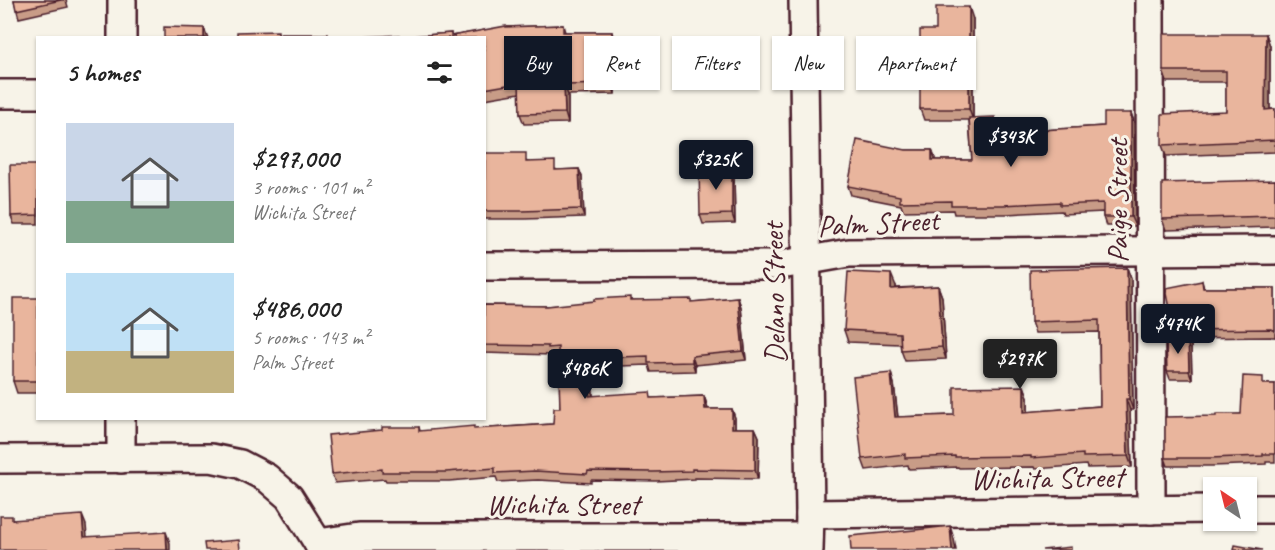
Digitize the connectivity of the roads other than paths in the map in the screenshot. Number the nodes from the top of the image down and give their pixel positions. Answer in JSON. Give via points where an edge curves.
{"nodes":[{"id":1,"x":122,"y":0,"type":"edge"},
{"id":2,"x":803,"y":0,"type":"edge"},
{"id":3,"x":1150,"y":0,"type":"edge"},
{"id":4,"x":122,"y":36,"type":"edge"},
{"id":5,"x":0,"y":94,"type":"edge"},
{"id":6,"x":36,"y":94,"type":"edge"},
{"id":7,"x":1275,"y":250,"type":"edge"},
{"id":8,"x":1150,"y":251,"type":"junction"},
{"id":9,"x":807,"y":260,"type":"junction"},
{"id":10,"x":486,"y":267,"type":"edge"},
{"id":11,"x":121,"y":420,"type":"edge"},
{"id":12,"x":0,"y":459,"type":"edge"},
{"id":13,"x":121,"y":459,"type":"junction"},
{"id":14,"x":1203,"y":509,"type":"edge"},
{"id":15,"x":1257,"y":509,"type":"edge"},
{"id":16,"x":1275,"y":509,"type":"edge"},
{"id":17,"x":1151,"y":510,"type":"junction"},
{"id":18,"x":809,"y":534,"type":"edge"},
{"id":19,"x":319,"y":547,"type":"edge"}],
"edges":[{"from":1,"to":4,"type":"street"},
{"from":2,"to":9,"type":"street","name":"Delano Street"},
{"from":3,"to":8,"type":"street","name":"Paige Street"},
{"from":5,"to":6,"type":"street"},
{"from":7,"to":8,"type":"street","name":"Palm Street"},
{"from":8,"to":9,"type":"street","name":"Palm Street","via":[[849,253]]},
{"from":8,"to":17,"type":"street","name":"Paige Street"},
{"from":9,"to":10,"type":"street","name":"Palm Street","via":[[781,265]]},
{"from":9,"to":18,"type":"street","name":"Delano Street"},
{"from":11,"to":13,"type":"street"},
{"from":12,"to":13,"type":"street"},
{"from":13,"to":19,"type":"street","via":[[211,458],[240,464],[267,478],[289,497]]},
{"from":14,"to":17,"type":"street","name":"Wichita Street"},
{"from":15,"to":16,"type":"street"},
{"from":17,"to":18,"type":"street","name":"Wichita Street"},
{"from":18,"to":19,"type":"street","name":"Wichita Street","via":[[359,537]]}]}
